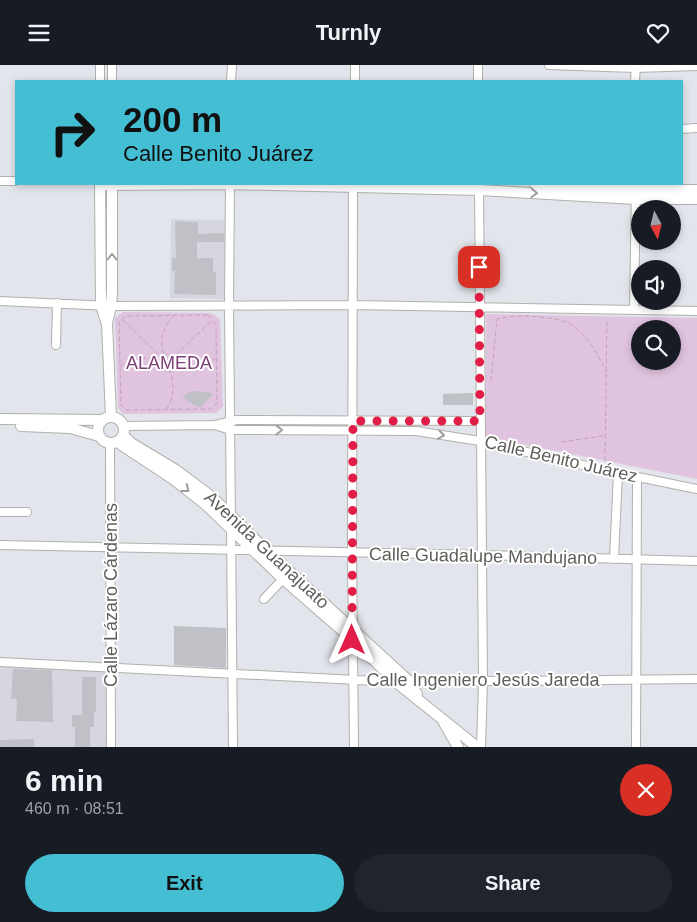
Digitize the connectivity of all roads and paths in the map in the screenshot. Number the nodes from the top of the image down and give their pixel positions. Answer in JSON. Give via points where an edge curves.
{"nodes":[{"id":1,"x":100,"y":65,"type":"edge"},
{"id":2,"x":112,"y":65,"type":"edge"},
{"id":3,"x":232,"y":65,"type":"edge"},
{"id":4,"x":355,"y":65,"type":"edge"},
{"id":5,"x":478,"y":65,"type":"edge"},
{"id":6,"x":549,"y":65,"type":"edge"},
{"id":7,"x":636,"y":67,"type":"edge"},
{"id":8,"x":697,"y":67,"type":"edge"},
{"id":9,"x":100,"y":80,"type":"edge"},
{"id":10,"x":112,"y":80,"type":"edge"},
{"id":11,"x":232,"y":80,"type":"edge"},
{"id":12,"x":355,"y":80,"type":"edge"},
{"id":13,"x":478,"y":80,"type":"edge"},
{"id":14,"x":636,"y":80,"type":"edge"},
{"id":15,"x":697,"y":128,"type":"edge"},
{"id":16,"x":683,"y":129,"type":"edge"},
{"id":17,"x":0,"y":181,"type":"edge"},
{"id":18,"x":15,"y":181,"type":"edge"},
{"id":19,"x":99,"y":185,"type":"edge"},
{"id":20,"x":112,"y":185,"type":"edge"},
{"id":21,"x":230,"y":185,"type":"edge"},
{"id":22,"x":353,"y":185,"type":"edge"},
{"id":23,"x":550,"y":185,"type":"edge"},
{"id":24,"x":479,"y":187,"type":"edge"},
{"id":25,"x":697,"y":190,"type":"edge"},
{"id":26,"x":636,"y":191,"type":"edge"},
{"id":27,"x":697,"y":199,"type":"edge"},
{"id":28,"x":635,"y":260,"type":"edge"},
{"id":29,"x":0,"y":301,"type":"edge"},
{"id":30,"x":57,"y":303,"type":"junction"},
{"id":31,"x":106,"y":305,"type":"junction"},
{"id":32,"x":229,"y":305,"type":"junction"},
{"id":33,"x":353,"y":305,"type":"junction"},
{"id":34,"x":479,"y":306,"type":"junction"},
{"id":35,"x":607,"y":309,"type":"junction"},
{"id":36,"x":631,"y":310,"type":"edge"},
{"id":37,"x":634,"y":310,"type":"edge"},
{"id":38,"x":697,"y":311,"type":"edge"},
{"id":39,"x":173,"y":316,"type":"junction"},
{"id":40,"x":122,"y":319,"type":"junction"},
{"id":41,"x":212,"y":320,"type":"junction"},
{"id":42,"x":56,"y":345,"type":"dead end"},
{"id":43,"x":164,"y":354,"type":"junction"},
{"id":44,"x":175,"y":356,"type":"junction"},
{"id":45,"x":161,"y":357,"type":"junction"},
{"id":46,"x":217,"y":358,"type":"junction"},
{"id":47,"x":159,"y":362,"type":"junction"},
{"id":48,"x":120,"y":366,"type":"junction"},
{"id":49,"x":176,"y":369,"type":"junction"},
{"id":50,"x":171,"y":372,"type":"junction"},
{"id":51,"x":606,"y":372,"type":"junction"},
{"id":52,"x":491,"y":381,"type":"dead end"},
{"id":53,"x":166,"y":410,"type":"junction"},
{"id":54,"x":0,"y":419,"type":"edge"},
{"id":55,"x":107,"y":419,"type":"junction"},
{"id":56,"x":353,"y":421,"type":"junction"},
{"id":57,"x":480,"y":421,"type":"junction"},
{"id":58,"x":70,"y":424,"type":"junction"},
{"id":59,"x":0,"y":425,"type":"edge"},
{"id":60,"x":230,"y":426,"type":"junction"},
{"id":61,"x":353,"y":431,"type":"junction"},
{"id":62,"x":99,"y":436,"type":"junction"},
{"id":63,"x":605,"y":436,"type":"junction"},
{"id":64,"x":118,"y":437,"type":"junction"},
{"id":65,"x":480,"y":441,"type":"junction"},
{"id":66,"x":561,"y":442,"type":"dead end"},
{"id":67,"x":604,"y":470,"type":"junction"},
{"id":68,"x":618,"y":473,"type":"junction"},
{"id":69,"x":637,"y":477,"type":"junction"},
{"id":70,"x":697,"y":489,"type":"edge"},
{"id":71,"x":0,"y":512,"type":"edge"},
{"id":72,"x":26,"y":512,"type":"dead end"},
{"id":73,"x":232,"y":515,"type":"junction"},
{"id":74,"x":232,"y":529,"type":"junction"},
{"id":75,"x":0,"y":545,"type":"edge"},
{"id":76,"x":111,"y":547,"type":"junction"},
{"id":77,"x":233,"y":550,"type":"junction"},
{"id":78,"x":254,"y":551,"type":"junction"},
{"id":79,"x":268,"y":551,"type":"junction"},
{"id":80,"x":352,"y":553,"type":"junction"},
{"id":81,"x":480,"y":555,"type":"junction"},
{"id":82,"x":614,"y":559,"type":"junction"},
{"id":83,"x":637,"y":560,"type":"junction"},
{"id":84,"x":697,"y":561,"type":"edge"},
{"id":85,"x":283,"y":579,"type":"junction"},
{"id":86,"x":264,"y":599,"type":"dead end"},
{"id":87,"x":352,"y":628,"type":"junction"},
{"id":88,"x":352,"y":640,"type":"junction"},
{"id":89,"x":0,"y":662,"type":"edge"},
{"id":90,"x":111,"y":668,"type":"junction"},
{"id":91,"x":232,"y":674,"type":"junction"},
{"id":92,"x":636,"y":679,"type":"junction"},
{"id":93,"x":697,"y":679,"type":"edge"},
{"id":94,"x":354,"y":681,"type":"junction"},
{"id":95,"x":396,"y":682,"type":"junction"},
{"id":96,"x":410,"y":682,"type":"junction"},
{"id":97,"x":482,"y":682,"type":"junction"},
{"id":98,"x":420,"y":700,"type":"junction"},
{"id":99,"x":441,"y":717,"type":"junction"},
{"id":100,"x":111,"y":747,"type":"edge"},
{"id":101,"x":234,"y":747,"type":"edge"},
{"id":102,"x":354,"y":747,"type":"edge"},
{"id":103,"x":458,"y":747,"type":"edge"},
{"id":104,"x":477,"y":747,"type":"edge"},
{"id":105,"x":482,"y":747,"type":"edge"},
{"id":106,"x":636,"y":747,"type":"edge"}],
"edges":[{"from":1,"to":9,"type":"street"},
{"from":2,"to":10,"type":"street"},
{"from":3,"to":11,"type":"street"},
{"from":4,"to":12,"type":"street"},
{"from":5,"to":13,"type":"street"},
{"from":6,"to":7,"type":"street"},
{"from":7,"to":8,"type":"street"},
{"from":7,"to":14,"type":"street"},
{"from":15,"to":16,"type":"street"},
{"from":17,"to":18,"type":"street"},
{"from":19,"to":31,"type":"street"},
{"from":31,"to":20,"type":"street","one_way":true},
{"from":21,"to":32,"type":"street"},
{"from":22,"to":24,"type":"street"},
{"from":22,"to":33,"type":"street"},
{"from":23,"to":26,"type":"street"},
{"from":24,"to":26,"type":"street","one_way":true},
{"from":24,"to":34,"type":"street"},
{"from":25,"to":26,"type":"street"},
{"from":26,"to":27,"type":"street"},
{"from":26,"to":28,"type":"street"},
{"from":29,"to":30,"type":"street"},
{"from":30,"to":31,"type":"street"},
{"from":30,"to":42,"type":"street"},
{"from":31,"to":32,"type":"street"},
{"from":31,"to":55,"type":"street"},
{"from":32,"to":33,"type":"street"},
{"from":32,"to":60,"type":"street"},
{"from":33,"to":34,"type":"street"},
{"from":33,"to":56,"type":"street"},
{"from":34,"to":35,"type":"street"},
{"from":34,"to":57,"type":"street"},
{"from":35,"to":36,"type":"street"},
{"from":35,"to":51,"type":"path"},
{"from":37,"to":38,"type":"street"},
{"from":39,"to":40,"type":"path","via":[[126,316]]},
{"from":39,"to":41,"type":"path","via":[[208,315]]},
{"from":39,"to":43,"type":"path","via":[[162,337]]},
{"from":40,"to":45,"type":"path"},
{"from":40,"to":48,"type":"path","via":[[119,322]]},
{"from":41,"to":44,"type":"path"},
{"from":41,"to":46,"type":"path","via":[[216,325]]},
{"from":43,"to":44,"type":"path"},
{"from":43,"to":45,"type":"path"},
{"from":44,"to":49,"type":"path"},
{"from":45,"to":47,"type":"path"},
{"from":46,"to":49,"type":"path","via":[[196,368]]},
{"from":46,"to":53,"type":"path","via":[[217,403],[211,409]]},
{"from":47,"to":48,"type":"path","via":[[136,359]]},
{"from":47,"to":50,"type":"path","via":[[162,370]]},
{"from":48,"to":53,"type":"path","via":[[121,405],[126,410]]},
{"from":49,"to":50,"type":"path"},
{"from":50,"to":53,"type":"path","via":[[173,388]]},
{"from":51,"to":52,"type":"path","via":[[588,341],[568,323],[544,317],[509,316],[497,319]]},
{"from":51,"to":63,"type":"path"},
{"from":54,"to":58,"type":"street"},
{"from":55,"to":58,"type":"street"},
{"from":55,"to":62,"type":"street","via":[[98,427]]},
{"from":55,"to":64,"type":"street","via":[[118,420]]},
{"from":56,"to":57,"type":"street","name":"Calle Benito Juárez"},
{"from":56,"to":60,"type":"street","name":"Calle Benito Juárez","via":[[237,420]]},
{"from":56,"to":61,"type":"street"},
{"from":57,"to":65,"type":"street"},
{"from":58,"to":59,"type":"street"},
{"from":58,"to":62,"type":"street"},
{"from":60,"to":61,"type":"street","name":"Calle Benito Juárez","one_way":true},
{"from":60,"to":64,"type":"street","name":"Calle Benito Juárez"},
{"from":60,"to":73,"type":"street"},
{"from":61,"to":65,"type":"street","name":"Calle Benito Juárez","one_way":true,"via":[[416,431]]},
{"from":61,"to":80,"type":"street"},
{"from":62,"to":64,"type":"street","via":[[105,442]]},
{"from":63,"to":66,"type":"path"},
{"from":63,"to":67,"type":"path"},
{"from":64,"to":73,"type":"street","name":"Avenida Guanajuato","via":[[176,470]]},
{"from":64,"to":74,"type":"street","name":"Avenida Guanajuato","one_way":true},
{"from":64,"to":76,"type":"street","name":"Calle Lázaro Cárdenas"},
{"from":65,"to":67,"type":"street","name":"Calle Benito Juárez"},
{"from":65,"to":81,"type":"street"},
{"from":67,"to":68,"type":"street","name":"Calle Benito Juárez"},
{"from":68,"to":69,"type":"street","name":"Calle Benito Juárez"},
{"from":68,"to":82,"type":"street"},
{"from":69,"to":70,"type":"street","name":"Calle Benito Juárez"},
{"from":69,"to":83,"type":"street"},
{"from":71,"to":72,"type":"street"},
{"from":73,"to":74,"type":"street"},
{"from":73,"to":79,"type":"street","name":"Avenida Guanajuato"},
{"from":74,"to":77,"type":"street"},
{"from":74,"to":78,"type":"street","name":"Avenida Guanajuato"},
{"from":75,"to":76,"type":"street","name":"Calle Guadalupe Mandujano"},
{"from":76,"to":77,"type":"street","name":"Calle Guadalupe Mandujano"},
{"from":76,"to":90,"type":"street","name":"Calle Lázaro Cárdenas"},
{"from":77,"to":78,"type":"street","name":"Calle Guadalupe Mandujano"},
{"from":77,"to":91,"type":"street"},
{"from":78,"to":79,"type":"street","name":"Calle Guadalupe Mandujano"},
{"from":78,"to":85,"type":"street","name":"Avenida Guanajuato"},
{"from":79,"to":80,"type":"street","name":"Calle Guadalupe Mandujano"},
{"from":79,"to":87,"type":"street","name":"Avenida Guanajuato"},
{"from":80,"to":81,"type":"street","name":"Calle Guadalupe Mandujano"},
{"from":80,"to":87,"type":"street"},
{"from":81,"to":82,"type":"street","name":"Calle Guadalupe Mandujano"},
{"from":81,"to":97,"type":"street"},
{"from":82,"to":83,"type":"street","name":"Calle Guadalupe Mandujano"},
{"from":83,"to":84,"type":"street","name":"Calle Guadalupe Mandujano"},
{"from":83,"to":92,"type":"street"},
{"from":85,"to":86,"type":"street"},
{"from":85,"to":88,"type":"street","name":"Avenida Guanajuato"},
{"from":87,"to":88,"type":"street"},
{"from":87,"to":96,"type":"street","name":"Avenida Guanajuato"},
{"from":88,"to":94,"type":"street"},
{"from":88,"to":95,"type":"street","name":"Avenida Guanajuato"},
{"from":89,"to":90,"type":"street","name":"Calle Ingeniero Jesús Jareda"},
{"from":90,"to":91,"type":"street","name":"Calle Ingeniero Jesús Jareda"},
{"from":90,"to":100,"type":"street","name":"Calle Lázaro Cárdenas"},
{"from":91,"to":94,"type":"street","name":"Calle Ingeniero Jesús Jareda"},
{"from":91,"to":101,"type":"street"},
{"from":92,"to":93,"type":"street","name":"Calle Ingeniero Jesús Jareda"},
{"from":92,"to":97,"type":"street","name":"Calle Ingeniero Jesús Jareda"},
{"from":92,"to":106,"type":"street"},
{"from":94,"to":95,"type":"street","name":"Calle Ingeniero Jesús Jareda"},
{"from":94,"to":102,"type":"street"},
{"from":95,"to":96,"type":"street","name":"Calle Ingeniero Jesús Jareda"},
{"from":95,"to":98,"type":"street","name":"Avenida Guanajuato"},
{"from":96,"to":97,"type":"street","name":"Calle Ingeniero Jesús Jareda"},
{"from":96,"to":98,"type":"street","name":"Avenida Guanajuato"},
{"from":97,"to":105,"type":"street"},
{"from":98,"to":99,"type":"street","name":"Avenida Guanajuato"},
{"from":99,"to":103,"type":"street"},
{"from":99,"to":104,"type":"street","name":"Avenida Guanajuato"}]}
